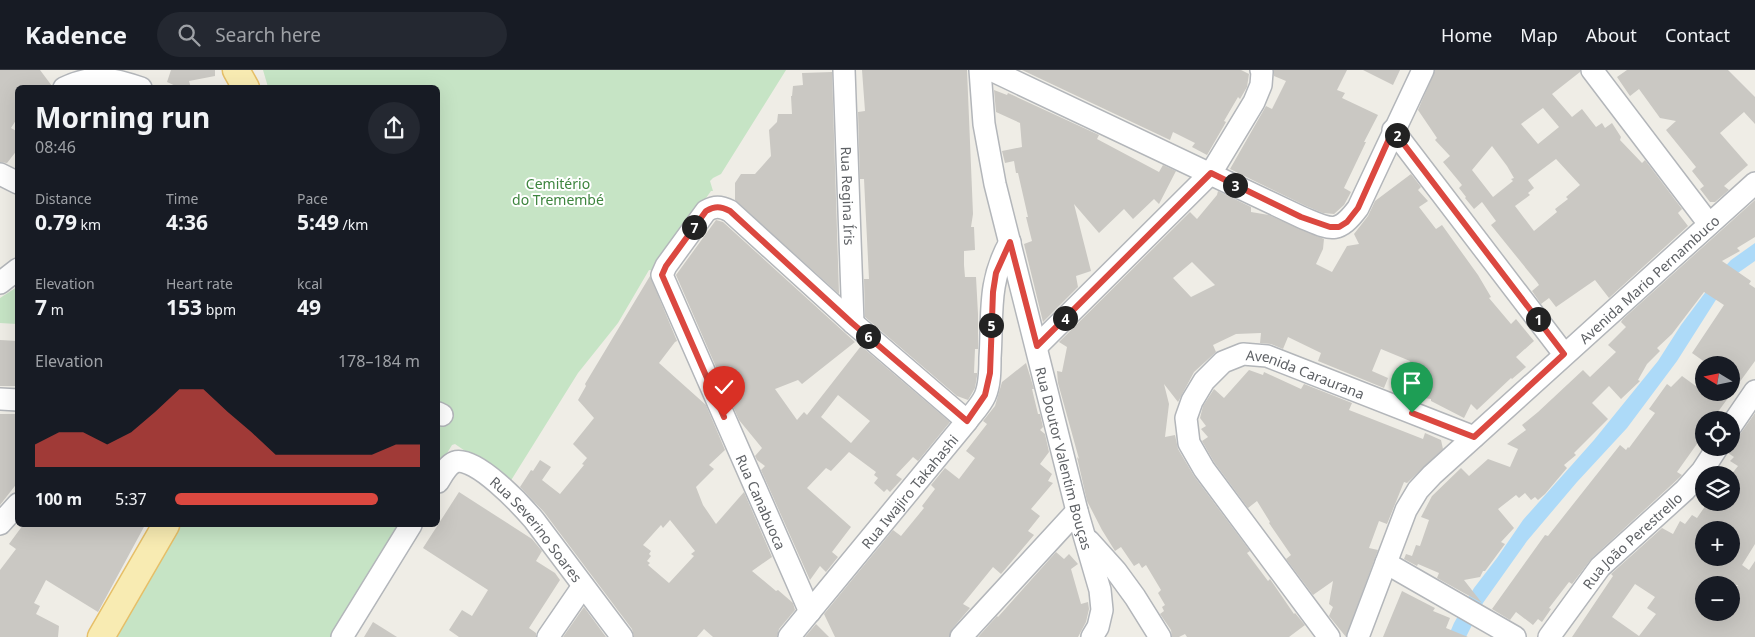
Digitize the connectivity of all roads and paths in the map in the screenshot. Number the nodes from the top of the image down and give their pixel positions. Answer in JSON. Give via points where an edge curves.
{"nodes":[{"id":1,"x":236,"y":70,"type":"edge"},
{"id":2,"x":246,"y":70,"type":"edge"},
{"id":3,"x":844,"y":70,"type":"edge"},
{"id":4,"x":980,"y":70,"type":"edge"},
{"id":5,"x":991,"y":70,"type":"edge"},
{"id":6,"x":1261,"y":70,"type":"edge"},
{"id":7,"x":1423,"y":70,"type":"edge"},
{"id":8,"x":1592,"y":70,"type":"edge"},
{"id":9,"x":71,"y":85,"type":"edge"},
{"id":10,"x":132,"y":85,"type":"edge"},
{"id":11,"x":245,"y":85,"type":"edge"},
{"id":12,"x":247,"y":85,"type":"edge"},
{"id":13,"x":1393,"y":130,"type":"junction"},
{"id":14,"x":1211,"y":173,"type":"junction"},
{"id":15,"x":0,"y":174,"type":"edge"},
{"id":16,"x":15,"y":182,"type":"edge"},
{"id":17,"x":1755,"y":183,"type":"edge"},
{"id":18,"x":1710,"y":224,"type":"junction"},
{"id":19,"x":1010,"y":242,"type":"junction"},
{"id":20,"x":15,"y":272,"type":"edge"},
{"id":21,"x":0,"y":283,"type":"edge"},
{"id":22,"x":852,"y":323,"type":"junction"},
{"id":23,"x":1037,"y":346,"type":"junction"},
{"id":24,"x":1564,"y":354,"type":"junction"},
{"id":25,"x":1755,"y":391,"type":"edge"},
{"id":26,"x":0,"y":400,"type":"edge"},
{"id":27,"x":15,"y":400,"type":"edge"},
{"id":28,"x":1740,"y":413,"type":"edge"},
{"id":29,"x":967,"y":421,"type":"junction"},
{"id":30,"x":1474,"y":437,"type":"junction"},
{"id":31,"x":1712,"y":456,"type":"edge"},
{"id":32,"x":440,"y":479,"type":"edge"},
{"id":33,"x":15,"y":507,"type":"edge"},
{"id":34,"x":1077,"y":511,"type":"junction"},
{"id":35,"x":0,"y":524,"type":"edge"},
{"id":36,"x":165,"y":527,"type":"edge"},
{"id":37,"x":410,"y":527,"type":"edge"},
{"id":38,"x":1086,"y":539,"type":"junction"},
{"id":39,"x":1386,"y":564,"type":"junction"},
{"id":40,"x":583,"y":586,"type":"junction"},
{"id":41,"x":810,"y":612,"type":"junction"},
{"id":42,"x":102,"y":637,"type":"edge"},
{"id":43,"x":342,"y":637,"type":"edge"},
{"id":44,"x":548,"y":637,"type":"edge"},
{"id":45,"x":622,"y":637,"type":"edge"},
{"id":46,"x":789,"y":637,"type":"edge"},
{"id":47,"x":961,"y":637,"type":"edge"},
{"id":48,"x":1092,"y":637,"type":"edge"},
{"id":49,"x":1160,"y":637,"type":"edge"},
{"id":50,"x":1329,"y":637,"type":"edge"},
{"id":51,"x":1358,"y":637,"type":"edge"},
{"id":52,"x":1515,"y":637,"type":"edge"},
{"id":53,"x":1549,"y":637,"type":"edge"}],
"edges":[{"from":1,"to":11,"type":"main road"},
{"from":2,"to":12,"type":"main road"},
{"from":3,"to":22,"type":"street","name":"Rua Regina Íris"},
{"from":4,"to":19,"type":"street","name":"Rua Doutor Valentim Bouças","via":[[984,124]]},
{"from":5,"to":14,"type":"street"},
{"from":6,"to":14,"type":"street","via":[[1261,85],[1254,102]]},
{"from":7,"to":13,"type":"street"},
{"from":8,"to":18,"type":"street"},
{"from":9,"to":10,"type":"street","via":[[99,78]]},
{"from":13,"to":14,"type":"street","via":[[1358,208],[1339,227],[1301,217]]},
{"from":13,"to":24,"type":"street"},
{"from":14,"to":23,"type":"street"},
{"from":15,"to":16,"type":"street"},
{"from":17,"to":18,"type":"street","name":"Avenida Mario Pernambuco"},
{"from":18,"to":24,"type":"street","name":"Avenida Mario Pernambuco"},
{"from":19,"to":23,"type":"street","name":"Rua Doutor Valentim Bouças"},
{"from":19,"to":29,"type":"street","name":"Rua Iwajiro Takahashi","via":[[996,273],[990,373],[985,395]]},
{"from":20,"to":21,"type":"street"},
{"from":22,"to":29,"type":"street"},
{"from":22,"to":41,"type":"street","name":"Rua Canabuoca","via":[[721,206],[706,211],[662,275]]},
{"from":23,"to":34,"type":"street","name":"Rua Doutor Valentim Bouças"},
{"from":24,"to":30,"type":"street","name":"Avenida Mario Pernambuco"},
{"from":25,"to":28,"type":"street"},
{"from":26,"to":27,"type":"street"},
{"from":29,"to":41,"type":"street","name":"Rua Iwajiro Takahashi"},
{"from":30,"to":39,"type":"street","name":"Avenida Mario Pernambuco","via":[[1418,490],[1406,510]]},
{"from":30,"to":50,"type":"street","name":"Avenida Caraurana","via":[[1267,356],[1244,354],[1223,362],[1204,381],[1186,418],[1189,443],[1204,469]]},
{"from":31,"to":53,"type":"street","name":"Rua João Perestrello","via":[[1685,490],[1600,567]]},
{"from":32,"to":40,"type":"street","name":"Rua Severino Soares","via":[[454,462],[462,461],[485,474],[525,510]]},
{"from":33,"to":35,"type":"street"},
{"from":34,"to":38,"type":"street","name":"Rua Doutor Valentim Bouças"},
{"from":34,"to":47,"type":"street"},
{"from":36,"to":42,"type":"main road"},
{"from":37,"to":43,"type":"street"},
{"from":38,"to":48,"type":"street","name":"Rua Doutor Valentim Bouças","via":[[1102,610]]},
{"from":38,"to":49,"type":"street","via":[[1116,571]]},
{"from":39,"to":51,"type":"street","name":"Avenida Mario Pernambuco"},
{"from":39,"to":52,"type":"street"},
{"from":40,"to":44,"type":"street"},
{"from":40,"to":45,"type":"street","name":"Rua Severino Soares"},
{"from":41,"to":46,"type":"street","name":"Rua Iwajiro Takahashi"}]}
